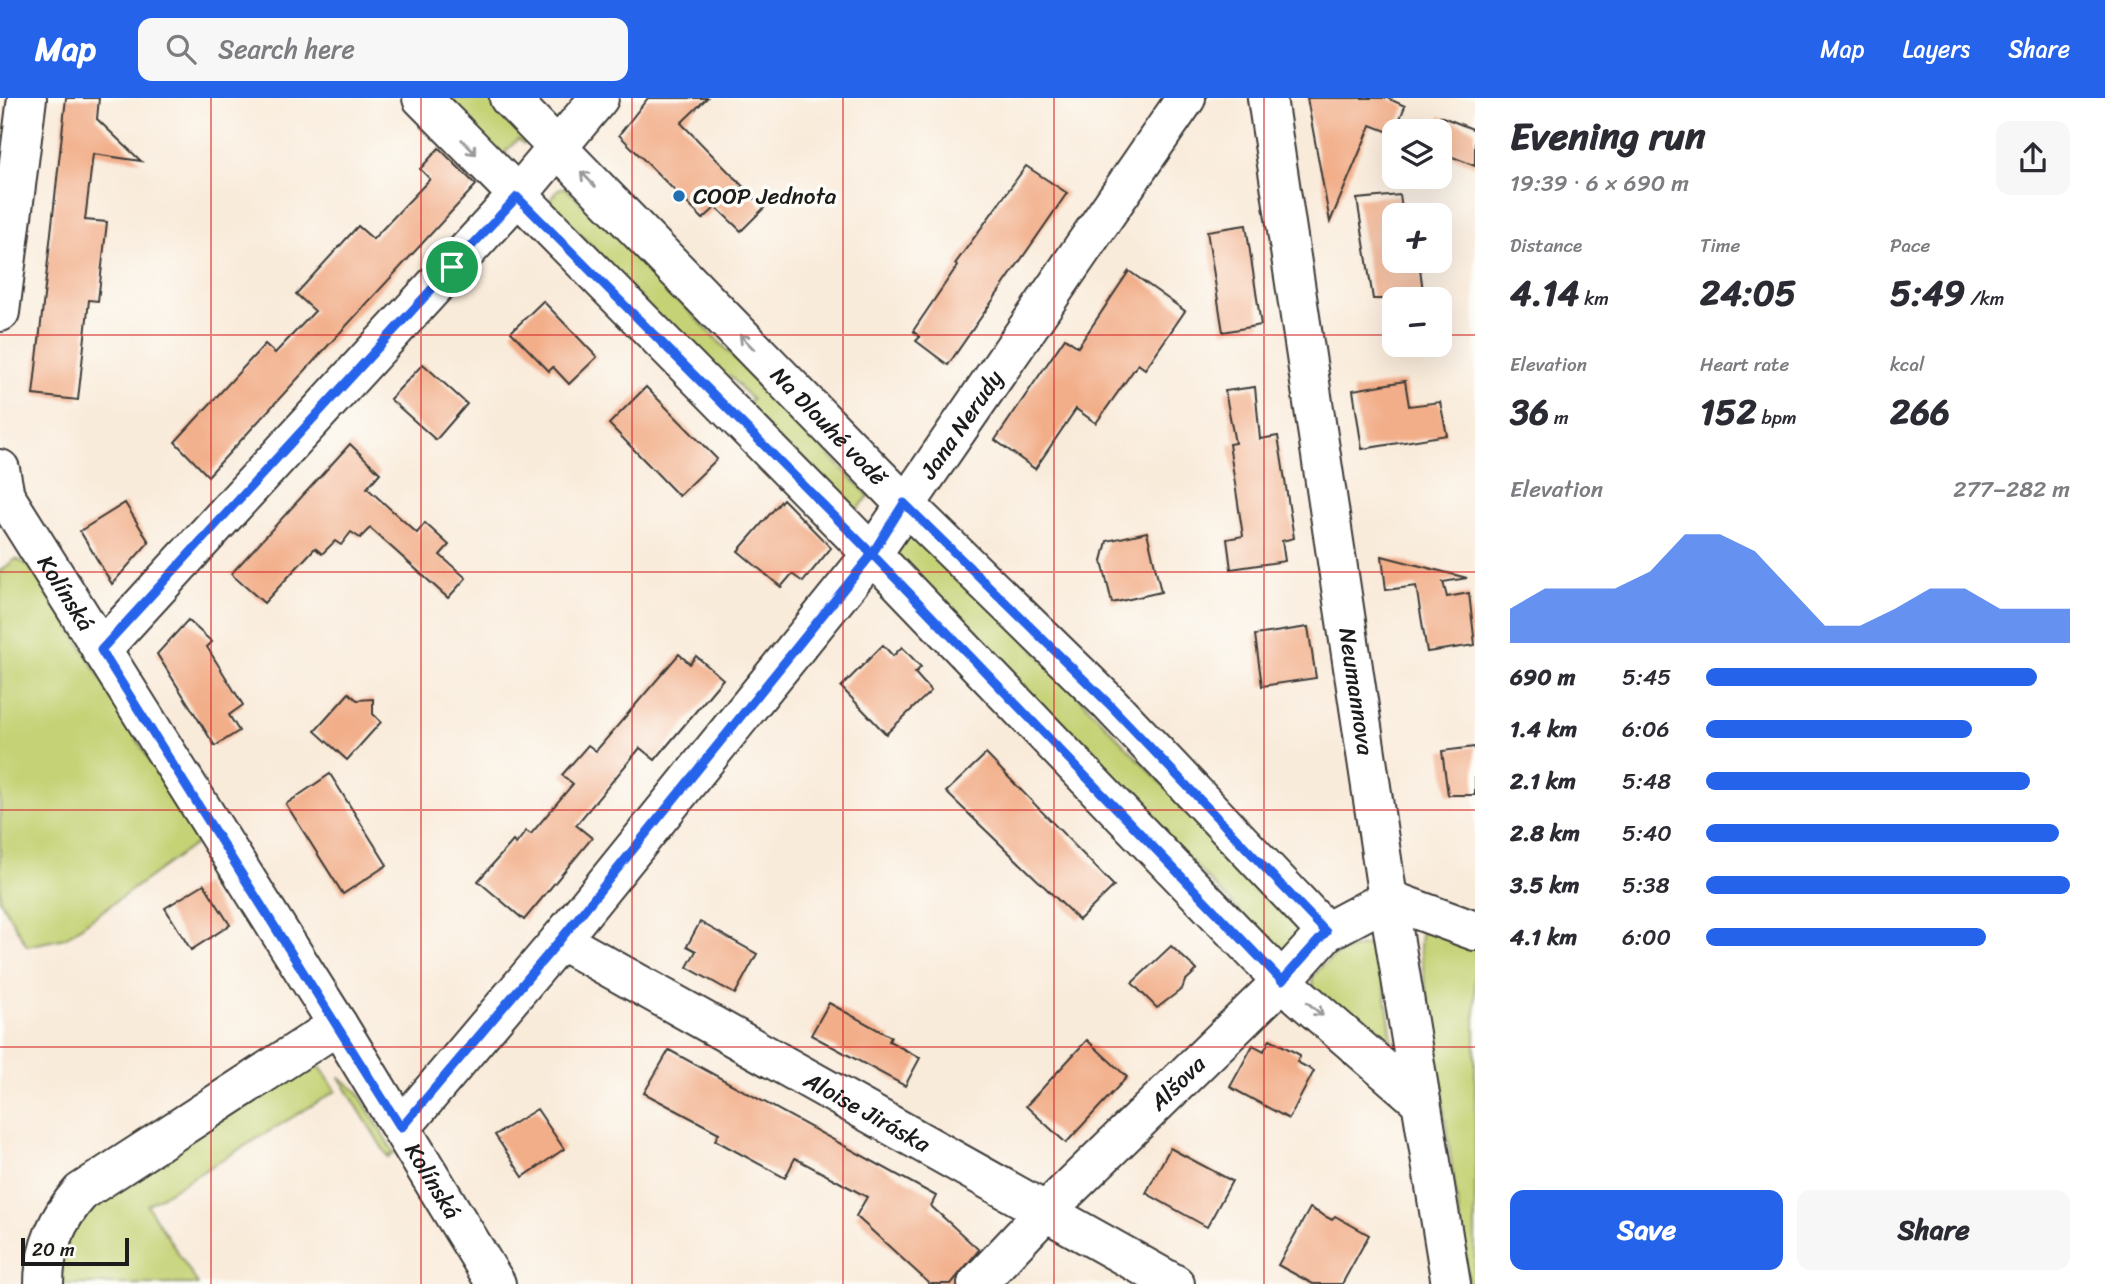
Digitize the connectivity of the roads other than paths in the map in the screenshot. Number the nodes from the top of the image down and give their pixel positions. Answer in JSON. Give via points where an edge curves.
{"nodes":[{"id":1,"x":27,"y":98,"type":"edge"},
{"id":2,"x":422,"y":98,"type":"edge"},
{"id":3,"x":509,"y":98,"type":"edge"},
{"id":4,"x":599,"y":98,"type":"edge"},
{"id":5,"x":1186,"y":98,"type":"edge"},
{"id":6,"x":1267,"y":98,"type":"edge"},
{"id":7,"x":558,"y":148,"type":"junction"},
{"id":8,"x":517,"y":197,"type":"junction"},
{"id":9,"x":0,"y":312,"type":"edge"},
{"id":10,"x":2,"y":493,"type":"edge"},
{"id":11,"x":904,"y":503,"type":"junction"},
{"id":12,"x":872,"y":554,"type":"junction"},
{"id":13,"x":101,"y":650,"type":"junction"},
{"id":14,"x":1388,"y":899,"type":"junction"},
{"id":15,"x":1475,"y":931,"type":"edge"},
{"id":16,"x":1326,"y":932,"type":"junction"},
{"id":17,"x":560,"y":940,"type":"junction"},
{"id":18,"x":1282,"y":981,"type":"junction"},
{"id":19,"x":338,"y":1025,"type":"junction"},
{"id":20,"x":1421,"y":1102,"type":"junction"},
{"id":21,"x":401,"y":1128,"type":"junction"},
{"id":22,"x":1044,"y":1213,"type":"junction"},
{"id":23,"x":44,"y":1284,"type":"edge"},
{"id":24,"x":496,"y":1284,"type":"edge"},
{"id":25,"x":977,"y":1284,"type":"edge"},
{"id":26,"x":1175,"y":1284,"type":"edge"},
{"id":27,"x":1451,"y":1284,"type":"edge"}],
"edges":[{"from":1,"to":9,"type":"street"},
{"from":2,"to":8,"type":"street","one_way":true},
{"from":3,"to":7,"type":"street","name":"Na Dlouhé vodě"},
{"from":4,"to":7,"type":"street"},
{"from":5,"to":11,"type":"street","name":"Jana Nerudy"},
{"from":6,"to":14,"type":"street","name":"Neumannova"},
{"from":7,"to":8,"type":"street"},
{"from":11,"to":7,"type":"street","name":"Na Dlouhé vodě","one_way":true},
{"from":8,"to":12,"type":"street"},
{"from":8,"to":13,"type":"street"},
{"from":10,"to":13,"type":"street","name":"Kolínská"},
{"from":11,"to":12,"type":"street","name":"Jana Nerudy"},
{"from":11,"to":16,"type":"street","name":"Na Dlouhé vodě","via":[[1109,704]]},
{"from":12,"to":17,"type":"street","name":"Jana Nerudy"},
{"from":12,"to":18,"type":"street"},
{"from":13,"to":19,"type":"street","name":"Kolínská"},
{"from":14,"to":15,"type":"street"},
{"from":14,"to":16,"type":"street","name":"Alšova"},
{"from":14,"to":20,"type":"street","name":"Neumannova"},
{"from":16,"to":18,"type":"street","name":"Alšova"},
{"from":17,"to":21,"type":"street","name":"Jana Nerudy"},
{"from":17,"to":22,"type":"street","name":"Aloise Jiráska"},
{"from":18,"to":20,"type":"street","one_way":true},
{"from":18,"to":22,"type":"street","name":"Alšova"},
{"from":19,"to":21,"type":"street","name":"Kolínská"},
{"from":19,"to":23,"type":"street","via":[[81,1192],[53,1234],[44,1262]]},
{"from":20,"to":27,"type":"street","name":"Neumannova"},
{"from":21,"to":24,"type":"street","name":"Kolínská"},
{"from":22,"to":25,"type":"street","name":"Alšova"},
{"from":22,"to":26,"type":"street","name":"Aloise Jiráska"}]}
